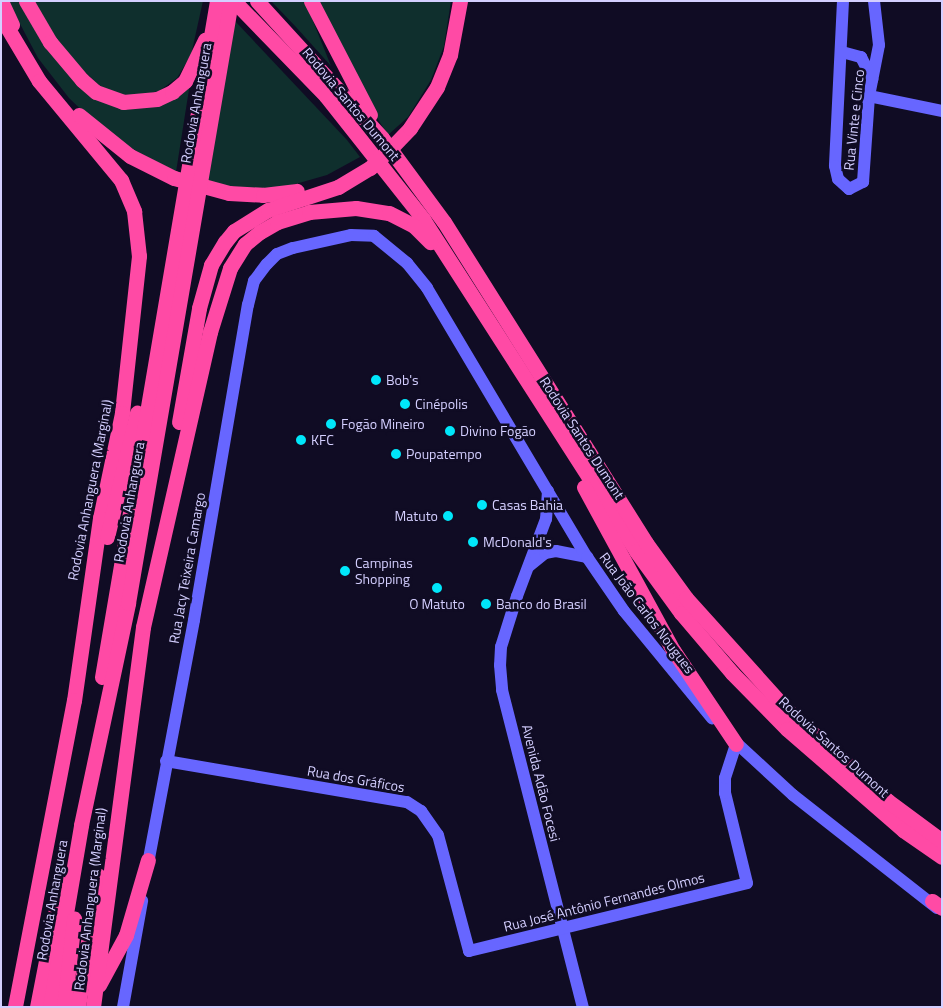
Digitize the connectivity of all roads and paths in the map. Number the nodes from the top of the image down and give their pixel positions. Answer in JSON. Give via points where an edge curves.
{"nodes":[{"id":1,"x":1,"y":1,"type":"edge"},
{"id":2,"x":26,"y":1,"type":"edge"},
{"id":3,"x":257,"y":1,"type":"edge"},
{"id":4,"x":311,"y":1,"type":"edge"},
{"id":5,"x":460,"y":1,"type":"edge"},
{"id":6,"x":843,"y":1,"type":"edge"},
{"id":7,"x":874,"y":1,"type":"edge"},
{"id":8,"x":224,"y":2,"type":"edge"},
{"id":9,"x":1,"y":17,"type":"edge"},
{"id":10,"x":842,"y":52,"type":"junction"},
{"id":11,"x":872,"y":79,"type":"junction"},
{"id":12,"x":869,"y":96,"type":"junction"},
{"id":13,"x":942,"y":111,"type":"edge"},
{"id":14,"x":382,"y":138,"type":"junction"},
{"id":15,"x":195,"y":168,"type":"junction"},
{"id":16,"x":355,"y":174,"type":"junction"},
{"id":17,"x":190,"y":197,"type":"junction"},
{"id":18,"x":385,"y":243,"type":"joint"},
{"id":19,"x":465,"y":280,"type":"junction"},
{"id":20,"x":160,"y":322,"type":"junction"},
{"id":21,"x":533,"y":393,"type":"junction"},
{"id":22,"x":548,"y":491,"type":"junction"},
{"id":23,"x":163,"y":530,"type":"junction"},
{"id":24,"x":587,"y":557,"type":"junction"},
{"id":25,"x":527,"y":567,"type":"junction"},
{"id":26,"x":80,"y":658,"type":"junction"},
{"id":27,"x":736,"y":744,"type":"junction"},
{"id":28,"x":166,"y":762,"type":"junction"},
{"id":29,"x":81,"y":825,"type":"junction"},
{"id":30,"x":942,"y":841,"type":"edge"},
{"id":31,"x":942,"y":857,"type":"edge"},
{"id":32,"x":148,"y":860,"type":"junction"},
{"id":33,"x":937,"y":905,"type":"edge"},
{"id":34,"x":942,"y":914,"type":"edge"},
{"id":35,"x":563,"y":928,"type":"junction"},
{"id":36,"x":468,"y":950,"type":"joint"},
{"id":37,"x":88,"y":1006,"type":"edge"},
{"id":38,"x":16,"y":1007,"type":"edge"},
{"id":39,"x":37,"y":1007,"type":"edge"},
{"id":40,"x":50,"y":1007,"type":"edge"},
{"id":41,"x":64,"y":1007,"type":"edge"},
{"id":42,"x":123,"y":1007,"type":"edge"},
{"id":43,"x":584,"y":1007,"type":"edge"}],
"edges":[{"from":1,"to":16,"type":"highway","via":[[28,51],[70,106],[100,134],[144,165],[211,190],[245,194],[298,191]]},
{"from":2,"to":8,"type":"highway","via":[[40,28],[76,74],[96,92],[123,102],[157,99],[185,81]]},
{"from":3,"to":14,"type":"highway","name":"Rodovia Santos Dumont"},
{"from":4,"to":14,"type":"highway"},
{"from":5,"to":16,"type":"highway","via":[[444,72],[410,128]]},
{"from":6,"to":10,"type":"street","name":"Rua Vinte e Cinco"},
{"from":7,"to":11,"type":"street","name":"Rua Vinte e Cinco","via":[[878,45]]},
{"from":8,"to":15,"type":"highway","name":"Rodovia Anhanguera"},
{"from":8,"to":15,"type":"highway","name":"Rodovia Anhanguera","via":[[223,43]]},
{"from":8,"to":19,"type":"highway","name":"Rodovia Santos Dumont","via":[[326,96],[385,168]]},
{"from":9,"to":26,"type":"highway","name":"Rodovia Anhanguera (Marginal)","via":[[39,81],[121,180],[134,211],[138,234],[131,352],[88,590]]},
{"from":10,"to":11,"type":"street","via":[[861,57]]},
{"from":10,"to":12,"type":"street","name":"Rua Vinte e Cinco","via":[[836,166],[838,179],[849,189],[863,182]]},
{"from":11,"to":12,"type":"street","name":"Rua Vinte e Cinco"},
{"from":12,"to":13,"type":"street"},
{"from":14,"to":30,"type":"highway","name":"Rodovia Santos Dumont","via":[[444,222],[646,543],[686,598],[787,710],[888,801]]},
{"from":15,"to":17,"type":"highway","name":"Rodovia Anhanguera"},
{"from":16,"to":23,"type":"highway","via":[[338,187],[268,210],[234,231],[218,253],[199,308]]},
{"from":17,"to":20,"type":"highway","name":"Rodovia Anhanguera"},
{"from":17,"to":29,"type":"highway","name":"Rodovia Anhanguera","via":[[128,603]]},
{"from":18,"to":22,"type":"street","name":"Rua João Carlos Nougues","via":[[427,288]]},
{"from":18,"to":28,"type":"street","name":"Rua Jacy Teixeira Camargo","via":[[374,236],[351,235],[293,248],[277,254],[254,281]]},
{"from":19,"to":21,"type":"highway","name":"Rodovia Santos Dumont"},
{"from":19,"to":23,"type":"highway","via":[[414,226],[389,213],[374,210],[308,212],[276,222],[252,237],[237,255],[219,296]]},
{"from":20,"to":26,"type":"highway"},
{"from":20,"to":39,"type":"highway","name":"Rodovia Anhanguera","via":[[105,663]]},
{"from":21,"to":27,"type":"highway","via":[[673,650]]},
{"from":21,"to":31,"type":"highway","name":"Rodovia Santos Dumont","via":[[636,552],[681,613],[732,673],[844,780],[903,830]]},
{"from":22,"to":24,"type":"street","name":"Rua João Carlos Nougues"},
{"from":22,"to":25,"type":"street","name":"Avenida Adão Focesi","via":[[546,519]]},
{"from":23,"to":37,"type":"highway","name":"Rodovia Anhanguera (Marginal)","via":[[134,689]]},
{"from":24,"to":25,"type":"street","via":[[563,550],[551,552]]},
{"from":24,"to":27,"type":"street","name":"Rua João Carlos Nougues","via":[[672,673]]},
{"from":25,"to":35,"type":"street","name":"Avenida Adão Focesi","via":[[502,648],[502,690]]},
{"from":26,"to":38,"type":"highway","name":"Rodovia Anhanguera (Marginal)"},
{"from":27,"to":33,"type":"street","name":"Rua João Carlos Nougues","via":[[793,795]]},
{"from":27,"to":35,"type":"street","name":"Rua José Antônio Fernandes Olmos","via":[[725,778],[725,793],[747,883]]},
{"from":28,"to":32,"type":"street","name":"Rua Jacy Teixeira Camargo"},
{"from":28,"to":36,"type":"street","name":"Rua dos Gráficos","via":[[398,801],[421,810],[438,835]]},
{"from":29,"to":40,"type":"highway","name":"Rodovia Anhanguera"},
{"from":29,"to":41,"type":"highway"},
{"from":32,"to":37,"type":"highway","via":[[129,928]]},
{"from":32,"to":42,"type":"street","name":"Rua Jacy Teixeira Camargo"},
{"from":33,"to":34,"type":"street","name":"Rua João Carlos Nougues"},
{"from":35,"to":36,"type":"street","name":"Rua José Antônio Fernandes Olmos"},
{"from":35,"to":43,"type":"street","name":"Avenida Adão Focesi"}]}
